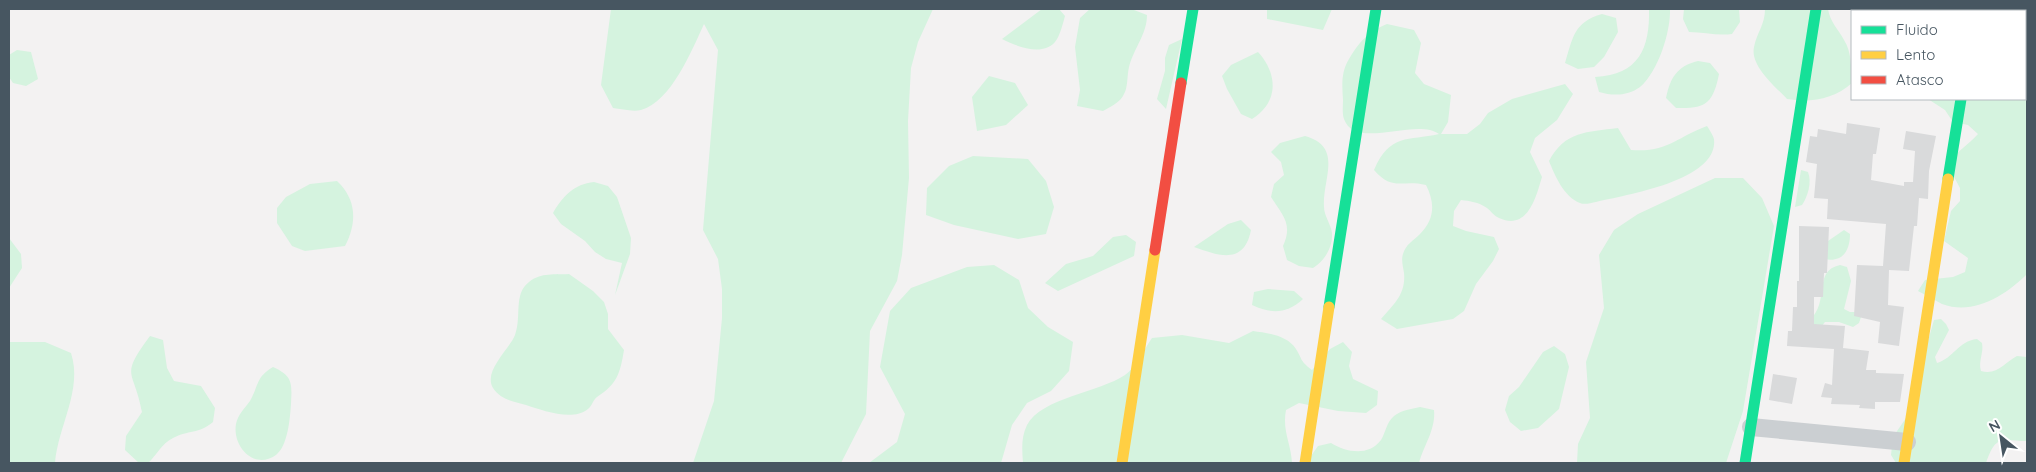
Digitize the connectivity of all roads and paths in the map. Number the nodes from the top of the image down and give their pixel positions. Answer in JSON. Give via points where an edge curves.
{"nodes":[{"id":1,"x":1193,"y":9,"type":"edge"},
{"id":2,"x":1376,"y":9,"type":"edge"},
{"id":3,"x":1816,"y":9,"type":"edge"},
{"id":4,"x":1961,"y":100,"type":"edge"},
{"id":5,"x":1751,"y":426,"type":"junction"},
{"id":6,"x":1907,"y":442,"type":"junction"},
{"id":7,"x":1122,"y":463,"type":"edge"},
{"id":8,"x":1305,"y":463,"type":"edge"},
{"id":9,"x":1745,"y":463,"type":"edge"},
{"id":10,"x":1904,"y":463,"type":"edge"}],
"edges":[{"from":1,"to":7,"type":"street"},
{"from":2,"to":8,"type":"street"},
{"from":3,"to":5,"type":"street"},
{"from":4,"to":6,"type":"street"},
{"from":5,"to":6,"type":"street"},
{"from":5,"to":9,"type":"street"},
{"from":6,"to":10,"type":"street"}]}
